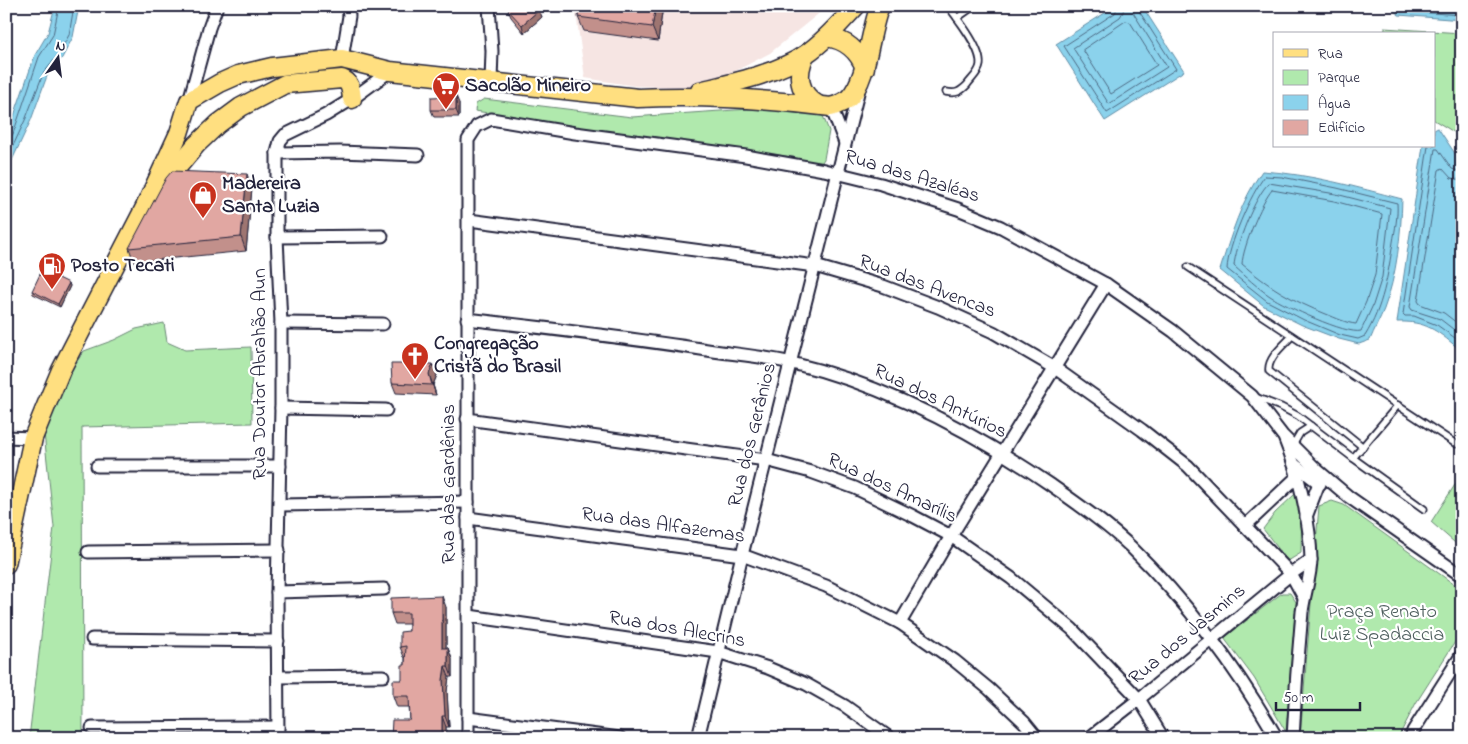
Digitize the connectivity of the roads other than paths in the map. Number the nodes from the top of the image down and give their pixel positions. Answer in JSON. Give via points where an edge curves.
{"nodes":[{"id":1,"x":217,"y":6,"type":"edge"},
{"id":2,"x":348,"y":6,"type":"edge"},
{"id":3,"x":488,"y":6,"type":"edge"},
{"id":4,"x":856,"y":6,"type":"edge"},
{"id":5,"x":880,"y":6,"type":"edge"},
{"id":6,"x":948,"y":6,"type":"edge"},
{"id":7,"x":974,"y":6,"type":"edge"},
{"id":8,"x":957,"y":18,"type":"junction"},
{"id":9,"x":827,"y":37,"type":"junction"},
{"id":10,"x":805,"y":55,"type":"junction"},
{"id":11,"x":340,"y":66,"type":"junction"},
{"id":12,"x":865,"y":68,"type":"junction"},
{"id":13,"x":390,"y":71,"type":"junction"},
{"id":14,"x":491,"y":81,"type":"junction"},
{"id":15,"x":285,"y":84,"type":"junction"},
{"id":16,"x":946,"y":92,"type":"dead end"},
{"id":17,"x":678,"y":96,"type":"junction"},
{"id":18,"x":352,"y":100,"type":"junction"},
{"id":19,"x":189,"y":101,"type":"junction"},
{"id":20,"x":825,"y":106,"type":"junction"},
{"id":21,"x":218,"y":124,"type":"junction"},
{"id":22,"x":468,"y":140,"type":"joint"},
{"id":23,"x":845,"y":143,"type":"junction"},
{"id":24,"x":278,"y":153,"type":"junction"},
{"id":25,"x":418,"y":155,"type":"dead end"},
{"id":26,"x":839,"y":173,"type":"junction"},
{"id":27,"x":145,"y":207,"type":"junction"},
{"id":28,"x":468,"y":220,"type":"junction"},
{"id":29,"x":382,"y":236,"type":"dead end"},
{"id":30,"x":277,"y":237,"type":"junction"},
{"id":31,"x":815,"y":266,"type":"junction"},
{"id":32,"x":1188,"y":267,"type":"dead end"},
{"id":33,"x":1106,"y":284,"type":"junction"},
{"id":34,"x":467,"y":319,"type":"junction"},
{"id":35,"x":281,"y":323,"type":"junction"},
{"id":36,"x":383,"y":324,"type":"dead end"},
{"id":37,"x":1292,"y":336,"type":"junction"},
{"id":38,"x":791,"y":363,"type":"junction"},
{"id":39,"x":1055,"y":368,"type":"junction"},
{"id":40,"x":1252,"y":396,"type":"junction"},
{"id":41,"x":1398,"y":405,"type":"junction"},
{"id":42,"x":281,"y":408,"type":"junction"},
{"id":43,"x":386,"y":410,"type":"dead end"},
{"id":44,"x":467,"y":418,"type":"junction"},
{"id":45,"x":1311,"y":426,"type":"junction"},
{"id":46,"x":1283,"y":436,"type":"junction"},
{"id":47,"x":6,"y":437,"type":"edge"},
{"id":48,"x":34,"y":438,"type":"junction"},
{"id":49,"x":1456,"y":444,"type":"dead end"},
{"id":50,"x":1293,"y":445,"type":"junction"},
{"id":51,"x":1363,"y":447,"type":"junction"},
{"id":52,"x":1003,"y":454,"type":"junction"},
{"id":53,"x":1353,"y":458,"type":"junction"},
{"id":54,"x":766,"y":460,"type":"junction"},
{"id":55,"x":1294,"y":464,"type":"junction"},
{"id":56,"x":97,"y":466,"type":"dead end"},
{"id":57,"x":280,"y":466,"type":"junction"},
{"id":58,"x":1316,"y":468,"type":"junction"},
{"id":59,"x":1297,"y":477,"type":"junction"},
{"id":60,"x":1319,"y":483,"type":"junction"},
{"id":61,"x":1349,"y":497,"type":"junction"},
{"id":62,"x":468,"y":502,"type":"junction"},
{"id":63,"x":280,"y":505,"type":"junction"},
{"id":64,"x":1424,"y":509,"type":"dead end"},
{"id":65,"x":1306,"y":517,"type":"junction"},
{"id":66,"x":468,"y":518,"type":"junction"},
{"id":67,"x":1245,"y":526,"type":"junction"},
{"id":68,"x":951,"y":536,"type":"junction"},
{"id":69,"x":279,"y":550,"type":"junction"},
{"id":70,"x":88,"y":552,"type":"dead end"},
{"id":71,"x":742,"y":555,"type":"junction"},
{"id":72,"x":1311,"y":560,"type":"junction"},
{"id":73,"x":6,"y":564,"type":"edge"},
{"id":74,"x":1291,"y":574,"type":"junction"},
{"id":75,"x":1462,"y":576,"type":"edge"},
{"id":76,"x":384,"y":589,"type":"dead end"},
{"id":77,"x":277,"y":592,"type":"junction"},
{"id":78,"x":1304,"y":598,"type":"junction"},
{"id":79,"x":469,"y":616,"type":"junction"},
{"id":80,"x":900,"y":623,"type":"junction"},
{"id":81,"x":1212,"y":638,"type":"junction"},
{"id":82,"x":92,"y":639,"type":"dead end"},
{"id":83,"x":278,"y":641,"type":"junction"},
{"id":84,"x":718,"y":652,"type":"junction"},
{"id":85,"x":1462,"y":654,"type":"edge"},
{"id":86,"x":1462,"y":672,"type":"edge"},
{"id":87,"x":383,"y":676,"type":"dead end"},
{"id":88,"x":278,"y":677,"type":"junction"},
{"id":89,"x":1446,"y":679,"type":"junction"},
{"id":90,"x":1139,"y":699,"type":"junction"},
{"id":91,"x":468,"y":718,"type":"junction"},
{"id":92,"x":92,"y":728,"type":"dead end"},
{"id":93,"x":278,"y":733,"type":"edge"},
{"id":94,"x":468,"y":738,"type":"edge"},
{"id":95,"x":620,"y":738,"type":"edge"},
{"id":96,"x":698,"y":738,"type":"edge"},
{"id":97,"x":890,"y":738,"type":"edge"},
{"id":98,"x":1037,"y":738,"type":"edge"},
{"id":99,"x":1089,"y":738,"type":"edge"},
{"id":100,"x":1163,"y":738,"type":"edge"},
{"id":101,"x":1277,"y":738,"type":"edge"},
{"id":102,"x":1293,"y":738,"type":"edge"},
{"id":103,"x":1410,"y":738,"type":"edge"}],
"edges":[{"from":1,"to":19,"type":"street"},
{"from":2,"to":11,"type":"street"},
{"from":3,"to":14,"type":"street"},
{"from":4,"to":9,"type":"main road"},
{"from":5,"to":12,"type":"main road"},
{"from":6,"to":8,"type":"lane"},
{"from":7,"to":8,"type":"lane"},
{"from":8,"to":16,"type":"lane","via":[[977,50],[980,66],[962,90]]},
{"from":9,"to":10,"type":"main road"},
{"from":9,"to":12,"type":"main road","via":[[853,48]]},
{"from":10,"to":17,"type":"main road","via":[[741,81]]},
{"from":10,"to":20,"type":"main road","via":[[800,66],[801,83],[809,98]]},
{"from":11,"to":13,"type":"main road"},
{"from":11,"to":15,"type":"main road"},
{"from":11,"to":19,"type":"main road","via":[[272,67],[238,75]]},
{"from":12,"to":20,"type":"main road","via":[[850,98],[844,103]]},
{"from":12,"to":23,"type":"street","name":"Rua dos Gerânios"},
{"from":13,"to":14,"type":"main road"},
{"from":13,"to":18,"type":"street","name":"Rua Doutor Abrahão Aun"},
{"from":14,"to":17,"type":"main road","via":[[638,98]]},
{"from":15,"to":18,"type":"main road","via":[[347,80]]},
{"from":15,"to":21,"type":"main road","via":[[241,107]]},
{"from":17,"to":20,"type":"main road"},
{"from":18,"to":24,"type":"street","name":"Rua Doutor Abrahão Aun","via":[[285,135]]},
{"from":19,"to":21,"type":"main road","via":[[195,122]]},
{"from":19,"to":27,"type":"main road","via":[[179,133]]},
{"from":20,"to":23,"type":"street"},
{"from":21,"to":27,"type":"main road","via":[[196,145]]},
{"from":22,"to":26,"type":"street","name":"Rua das Azaléas","via":[[477,126],[491,119],[746,156]]},
{"from":22,"to":28,"type":"street","name":"Rua das Gardênias"},
{"from":23,"to":26,"type":"street","name":"Rua dos Gerânios"},
{"from":24,"to":25,"type":"street"},
{"from":24,"to":30,"type":"street","name":"Rua Doutor Abrahão Aun"},
{"from":26,"to":31,"type":"street","name":"Rua dos Gerânios"},
{"from":26,"to":33,"type":"street","name":"Rua das Azaléas","via":[[914,193],[958,209],[1001,227]]},
{"from":27,"to":48,"type":"main road","via":[[61,370]]},
{"from":28,"to":31,"type":"street","name":"Rua das Avencas"},
{"from":28,"to":34,"type":"street","name":"Rua das Gardênias"},
{"from":29,"to":30,"type":"street"},
{"from":30,"to":35,"type":"street","name":"Rua Doutor Abrahão Aun"},
{"from":31,"to":38,"type":"street","name":"Rua dos Gerânios"},
{"from":31,"to":39,"type":"street","name":"Rua das Avencas","via":[[883,286],[938,307],[993,332]]},
{"from":32,"to":37,"type":"lane"},
{"from":33,"to":39,"type":"street"},
{"from":33,"to":40,"type":"street","name":"Rua das Azaléas","via":[[1173,331]]},
{"from":34,"to":38,"type":"street","name":"Rua dos Antúrios","via":[[626,338]]},
{"from":34,"to":44,"type":"street","name":"Rua das Gardênias"},
{"from":35,"to":36,"type":"street"},
{"from":35,"to":42,"type":"street","name":"Rua Doutor Abrahão Aun"},
{"from":37,"to":41,"type":"lane"},
{"from":37,"to":51,"type":"lane","via":[[1268,366],[1269,371]]},
{"from":38,"to":52,"type":"street","name":"Rua dos Antúrios","via":[[856,382],[907,403]]},
{"from":38,"to":54,"type":"street","name":"Rua dos Gerânios"},
{"from":39,"to":52,"type":"street"},
{"from":39,"to":67,"type":"street","name":"Rua das Avencas","via":[[1188,466]]},
{"from":40,"to":45,"type":"lane","via":[[1281,406]]},
{"from":40,"to":46,"type":"street","name":"Rua das Azaléas"},
{"from":41,"to":49,"type":"lane"},
{"from":41,"to":51,"type":"lane"},
{"from":42,"to":43,"type":"street"},
{"from":42,"to":57,"type":"street","name":"Rua Doutor Abrahão Aun"},
{"from":44,"to":54,"type":"street","name":"Rua dos Amarílis"},
{"from":44,"to":62,"type":"street","name":"Rua das Gardênias"},
{"from":45,"to":50,"type":"lane","via":[[1300,433]]},
{"from":45,"to":53,"type":"lane"},
{"from":46,"to":50,"type":"street","name":"Rua das Azaléas"},
{"from":46,"to":55,"type":"street","name":"Rua das Azaléas"},
{"from":47,"to":48,"type":"street"},
{"from":48,"to":73,"type":"main road"},
{"from":50,"to":58,"type":"street","name":"Rua das Azaléas"},
{"from":51,"to":53,"type":"lane"},
{"from":52,"to":68,"type":"street"},
{"from":52,"to":81,"type":"street","name":"Rua dos Antúrios","via":[[1087,510],[1130,546]]},
{"from":53,"to":64,"type":"lane"},
{"from":54,"to":68,"type":"street","name":"Rua dos Amarílis","via":[[855,488]]},
{"from":54,"to":71,"type":"street","name":"Rua dos Gerânios"},
{"from":55,"to":59,"type":"street","name":"Rua das Azaléas"},
{"from":55,"to":60,"type":"street"},
{"from":56,"to":57,"type":"street"},
{"from":57,"to":63,"type":"street","name":"Rua Doutor Abrahão Aun"},
{"from":58,"to":60,"type":"street"},
{"from":58,"to":61,"type":"street","name":"Rua das Azaléas"},
{"from":59,"to":65,"type":"street","name":"Rua das Azaléas"},
{"from":59,"to":67,"type":"street"},
{"from":60,"to":61,"type":"street"},
{"from":60,"to":65,"type":"street","name":"Rua das Azaléas"},
{"from":61,"to":75,"type":"street"},
{"from":62,"to":63,"type":"street"},
{"from":62,"to":66,"type":"street","name":"Rua das Gardênias"},
{"from":63,"to":69,"type":"street","name":"Rua Doutor Abrahão Aun"},
{"from":65,"to":72,"type":"street","name":"Rua das Azaléas"},
{"from":66,"to":71,"type":"street","name":"Rua das Alfazemas"},
{"from":66,"to":79,"type":"street","name":"Rua das Gardênias"},
{"from":67,"to":74,"type":"street","name":"Rua das Avencas"},
{"from":68,"to":80,"type":"street"},
{"from":68,"to":90,"type":"street","name":"Rua dos Amarílis","via":[[1044,604]]},
{"from":69,"to":70,"type":"street"},
{"from":69,"to":77,"type":"street","name":"Rua Doutor Abrahão Aun"},
{"from":71,"to":80,"type":"street","name":"Rua das Alfazemas","via":[[826,586]]},
{"from":71,"to":84,"type":"street","name":"Rua dos Gerânios"},
{"from":72,"to":74,"type":"street","name":"Rua dos Jasmins"},
{"from":72,"to":78,"type":"street","name":"Rua das Azaléas"},
{"from":74,"to":78,"type":"street","name":"Rua das Avencas"},
{"from":74,"to":81,"type":"street","name":"Rua dos Jasmins"},
{"from":76,"to":77,"type":"street"},
{"from":77,"to":83,"type":"street","name":"Rua Doutor Abrahão Aun"},
{"from":78,"to":102,"type":"street","name":"Rua das Azaléas"},
{"from":79,"to":84,"type":"street","name":"Rua dos Alecrins"},
{"from":79,"to":91,"type":"street","name":"Rua das Gardênias"},
{"from":80,"to":98,"type":"street","name":"Rua das Alfazemas","via":[[955,661],[1024,722]]},
{"from":81,"to":90,"type":"street","name":"Rua dos Jasmins"},
{"from":81,"to":101,"type":"street","name":"Rua dos Antúrios","via":[[1254,697]]},
{"from":82,"to":83,"type":"street"},
{"from":83,"to":88,"type":"street","name":"Rua Doutor Abrahão Aun"},
{"from":84,"to":96,"type":"street","name":"Rua dos Gerânios"},
{"from":84,"to":97,"type":"street","name":"Rua dos Alecrins","via":[[806,684],[845,706]]},
{"from":85,"to":89,"type":"street"},
{"from":86,"to":89,"type":"street"},
{"from":87,"to":88,"type":"street"},
{"from":88,"to":93,"type":"street","name":"Rua Doutor Abrahão Aun"},
{"from":89,"to":103,"type":"street"},
{"from":90,"to":99,"type":"street","name":"Rua dos Jasmins"},
{"from":90,"to":100,"type":"street","name":"Rua dos Amarílis"},
{"from":91,"to":94,"type":"street","name":"Rua das Gardênias"},
{"from":91,"to":95,"type":"street"},
{"from":92,"to":93,"type":"street"}]}
